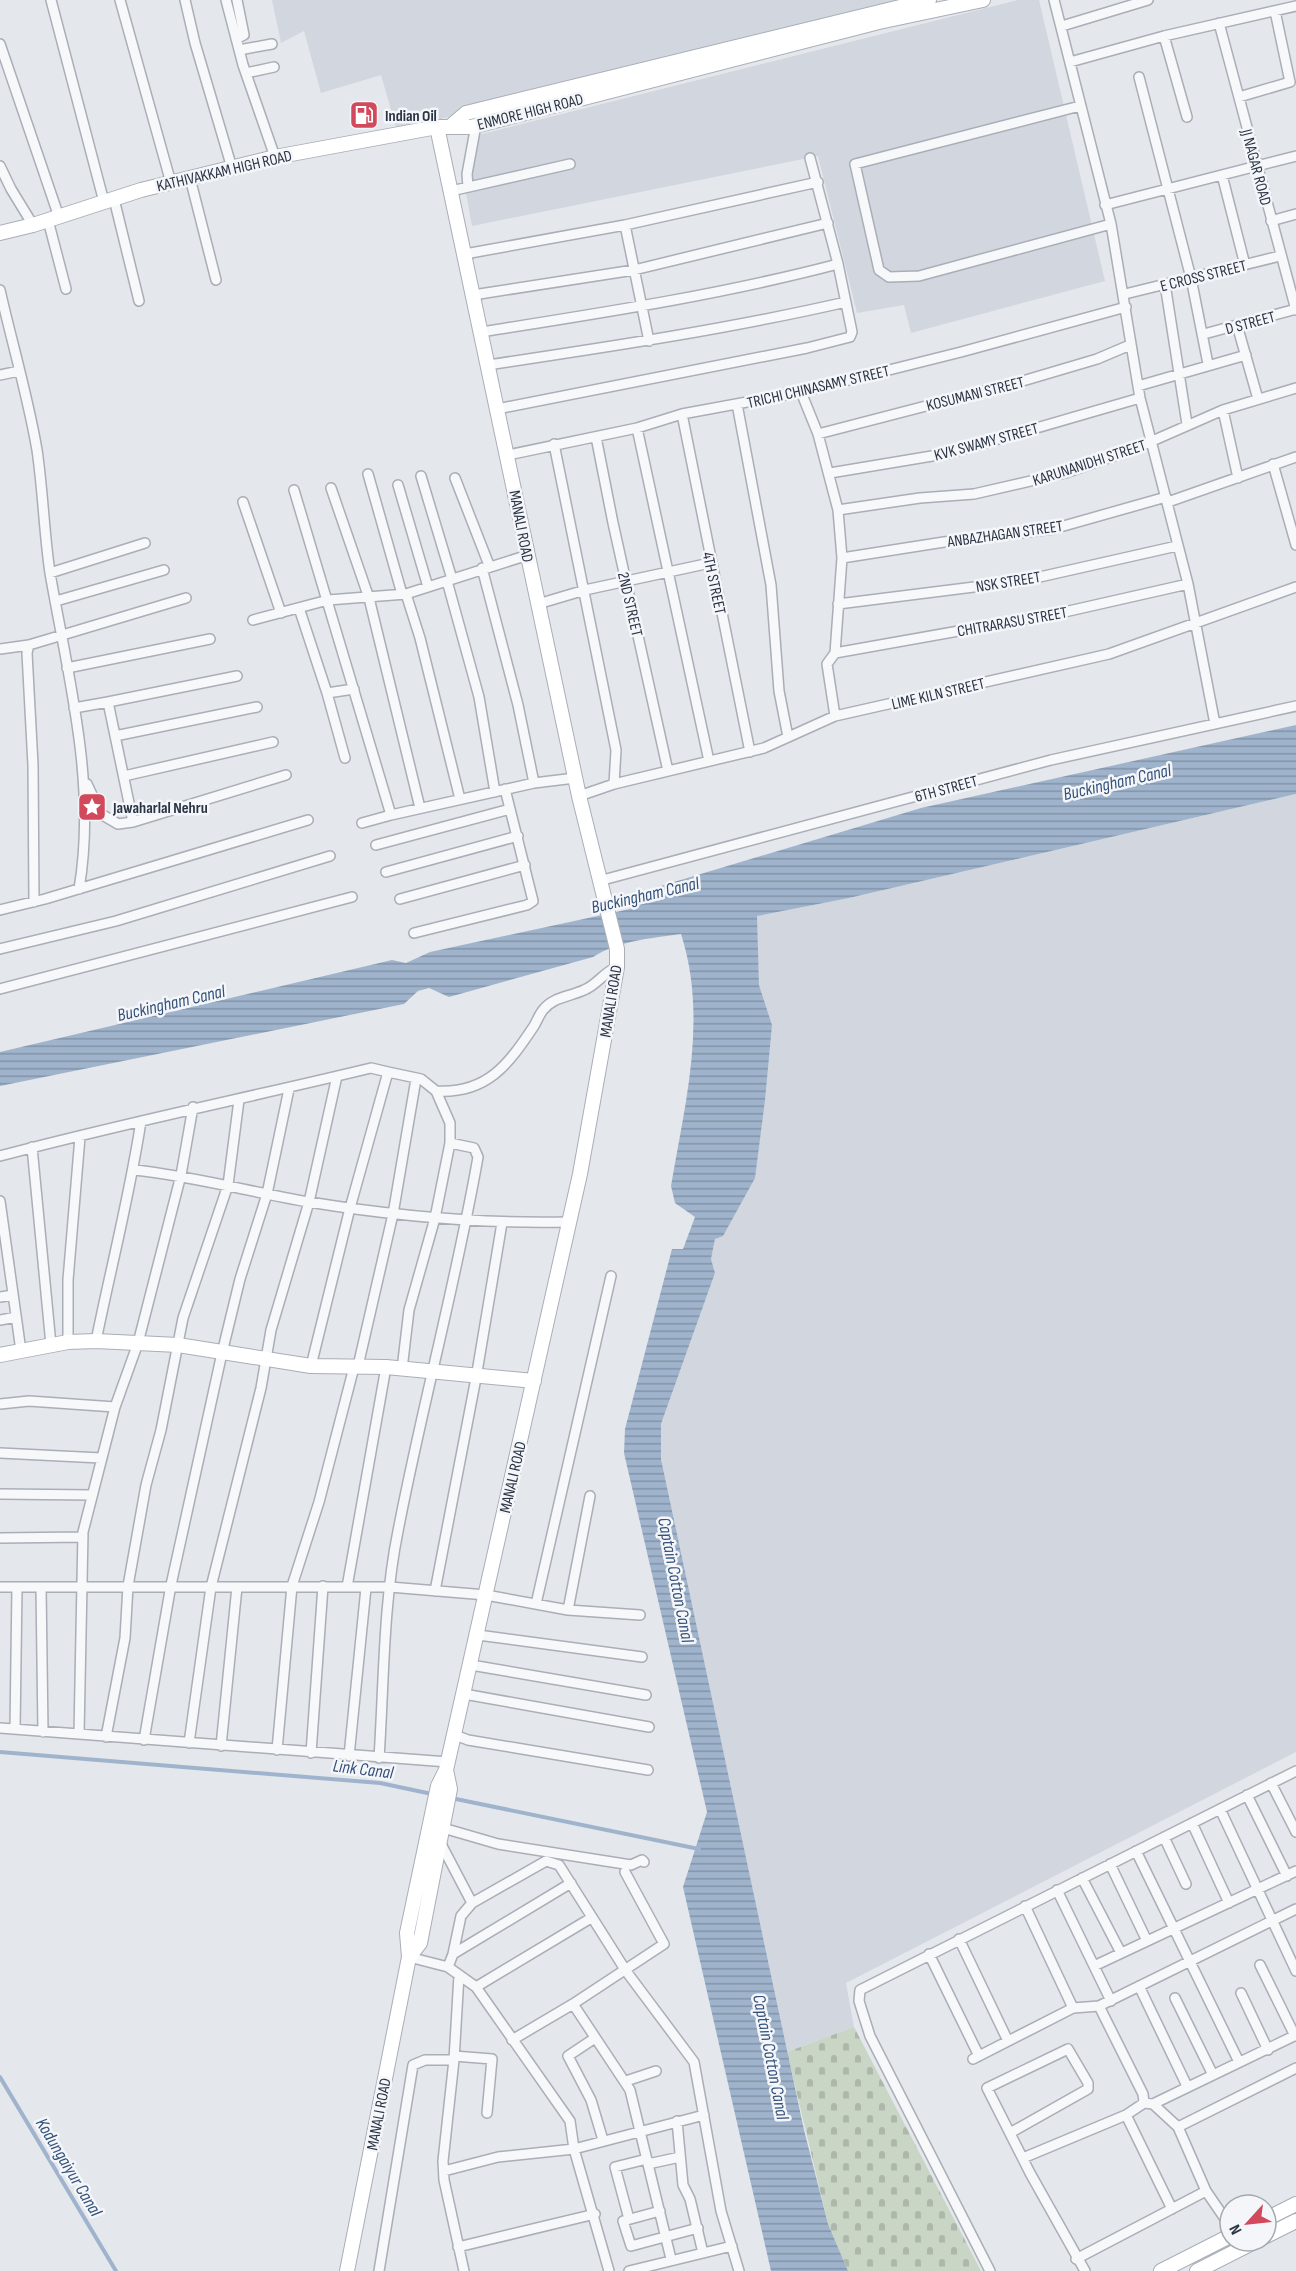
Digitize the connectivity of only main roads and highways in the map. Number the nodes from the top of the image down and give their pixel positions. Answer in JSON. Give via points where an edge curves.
{"nodes":[{"id":1,"x":929,"y":0,"type":"edge"},
{"id":2,"x":983,"y":0,"type":"edge"},
{"id":3,"x":452,"y":125,"type":"junction"},
{"id":4,"x":437,"y":127,"type":"junction"},
{"id":5,"x":0,"y":232,"type":"edge"},
{"id":6,"x":0,"y":1355,"type":"edge"},
{"id":7,"x":534,"y":1381,"type":"junction"},
{"id":8,"x":440,"y":1826,"type":"junction"},
{"id":9,"x":409,"y":1957,"type":"junction"},
{"id":10,"x":1296,"y":2204,"type":"edge"},
{"id":11,"x":1278,"y":2212,"type":"edge"},
{"id":12,"x":1296,"y":2221,"type":"edge"},
{"id":13,"x":1278,"y":2230,"type":"edge"},
{"id":14,"x":1218,"y":2242,"type":"edge"},
{"id":15,"x":1232,"y":2253,"type":"edge"},
{"id":16,"x":347,"y":2271,"type":"edge"},
{"id":17,"x":1161,"y":2271,"type":"edge"},
{"id":18,"x":1197,"y":2271,"type":"edge"}],
"edges":[{"from":1,"to":3,"type":"main road","name":"ENMORE HIGH ROAD","via":[[466,113]]},
{"from":2,"to":3,"type":"main road","name":"ENMORE HIGH ROAD","via":[[879,22],[476,125]]},
{"from":3,"to":4,"type":"main road","name":"KATHIVAKKAM HIGH ROAD"},
{"from":4,"to":5,"type":"main road","name":"KATHIVAKKAM HIGH ROAD","via":[[275,157]]},
{"from":4,"to":7,"type":"main road","name":"MANALI ROAD","via":[[575,778],[617,949],[580,1174]]},
{"from":6,"to":7,"type":"main road","via":[[68,1342],[138,1343],[178,1345],[311,1366],[386,1367]]},
{"from":7,"to":8,"type":"main road","name":"MANALI ROAD","via":[[447,1766]]},
{"from":8,"to":9,"type":"main road","name":"MANALI ROAD","via":[[407,1933]]},
{"from":8,"to":9,"type":"main road","name":"MANALI ROAD","via":[[420,1942]]},
{"from":9,"to":16,"type":"main road","name":"MANALI ROAD"},
{"from":10,"to":11,"type":"main road"},
{"from":12,"to":13,"type":"main road"},
{"from":14,"to":17,"type":"main road"},
{"from":15,"to":18,"type":"main road"}]}
